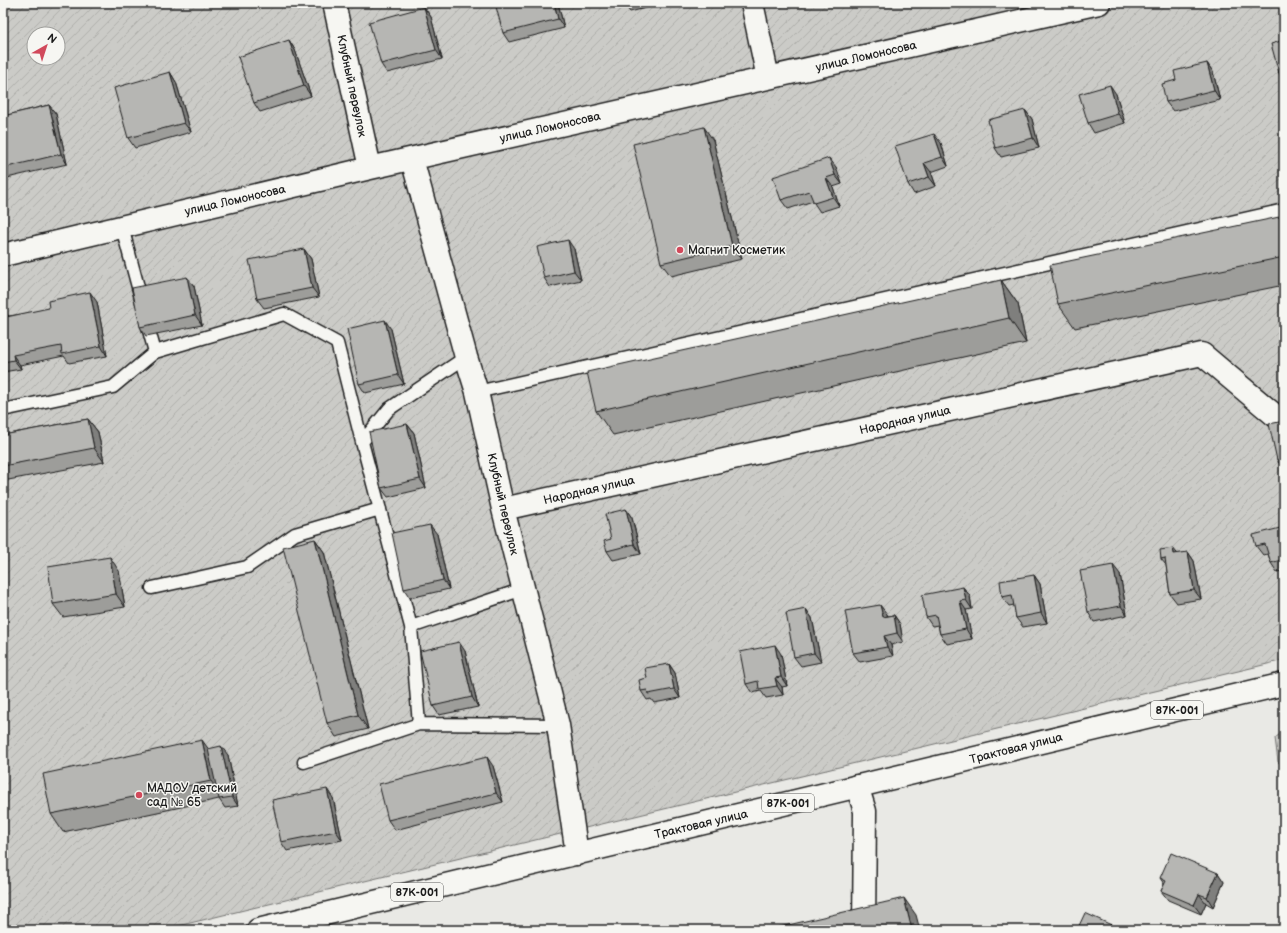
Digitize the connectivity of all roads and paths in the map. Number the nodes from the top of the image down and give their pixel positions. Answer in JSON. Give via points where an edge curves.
{"nodes":[{"id":1,"x":334,"y":3,"type":"edge"},
{"id":2,"x":752,"y":3,"type":"edge"},
{"id":3,"x":1099,"y":3,"type":"edge"},
{"id":4,"x":768,"y":78,"type":"junction"},
{"id":5,"x":412,"y":159,"type":"junction"},
{"id":6,"x":370,"y":168,"type":"junction"},
{"id":7,"x":1284,"y":210,"type":"edge"},
{"id":8,"x":122,"y":227,"type":"junction"},
{"id":9,"x":3,"y":255,"type":"edge"},
{"id":10,"x":155,"y":352,"type":"junction"},
{"id":11,"x":466,"y":356,"type":"junction"},
{"id":12,"x":478,"y":392,"type":"junction"},
{"id":13,"x":3,"y":410,"type":"edge"},
{"id":14,"x":1284,"y":423,"type":"edge"},
{"id":15,"x":362,"y":442,"type":"junction"},
{"id":16,"x":380,"y":509,"type":"junction"},
{"id":17,"x":503,"y":509,"type":"junction"},
{"id":18,"x":152,"y":588,"type":"dead end"},
{"id":19,"x":523,"y":588,"type":"junction"},
{"id":20,"x":411,"y":627,"type":"junction"},
{"id":21,"x":1284,"y":684,"type":"edge"},
{"id":22,"x":419,"y":724,"type":"junction"},
{"id":23,"x":558,"y":725,"type":"junction"},
{"id":24,"x":304,"y":762,"type":"dead end"},
{"id":25,"x":857,"y":786,"type":"junction"},
{"id":26,"x":576,"y":854,"type":"junction"},
{"id":27,"x":258,"y":930,"type":"edge"},
{"id":28,"x":864,"y":930,"type":"edge"}],
"edges":[{"from":1,"to":6,"type":"street","name":"Клубный переулок"},
{"from":2,"to":4,"type":"street"},
{"from":3,"to":4,"type":"street","name":"улица Ломоносова"},
{"from":4,"to":5,"type":"street","name":"улица Ломоносова"},
{"from":5,"to":6,"type":"street","name":"улица Ломоносова"},
{"from":5,"to":11,"type":"street","name":"Клубный переулок"},
{"from":6,"to":8,"type":"street","name":"улица Ломоносова"},
{"from":7,"to":12,"type":"lane"},
{"from":8,"to":9,"type":"street","name":"улица Ломоносова"},
{"from":8,"to":10,"type":"lane"},
{"from":10,"to":13,"type":"lane","via":[[113,388]]},
{"from":10,"to":15,"type":"lane","via":[[284,314],[337,344]]},
{"from":11,"to":12,"type":"street","name":"Клубный переулок"},
{"from":11,"to":15,"type":"lane","via":[[388,409]]},
{"from":12,"to":17,"type":"street","name":"Клубный переулок"},
{"from":14,"to":17,"type":"street","name":"Народная улица","via":[[1202,354]]},
{"from":15,"to":16,"type":"lane"},
{"from":16,"to":18,"type":"lane","via":[[295,534],[247,567]]},
{"from":16,"to":20,"type":"lane"},
{"from":17,"to":19,"type":"street","name":"Клубный переулок"},
{"from":19,"to":20,"type":"lane"},
{"from":19,"to":23,"type":"street","name":"Клубный переулок"},
{"from":20,"to":22,"type":"lane"},
{"from":21,"to":25,"type":"street","name":"Трактовая улица","number":"87К-001"},
{"from":22,"to":23,"type":"lane"},
{"from":22,"to":24,"type":"lane"},
{"from":23,"to":26,"type":"street","name":"Клубный переулок"},
{"from":25,"to":26,"type":"street","name":"Трактовая улица","number":"87К-001"},
{"from":25,"to":28,"type":"street","via":[[864,811]]},
{"from":26,"to":27,"type":"street","name":"Трактовая улица","number":"87К-001"}]}
